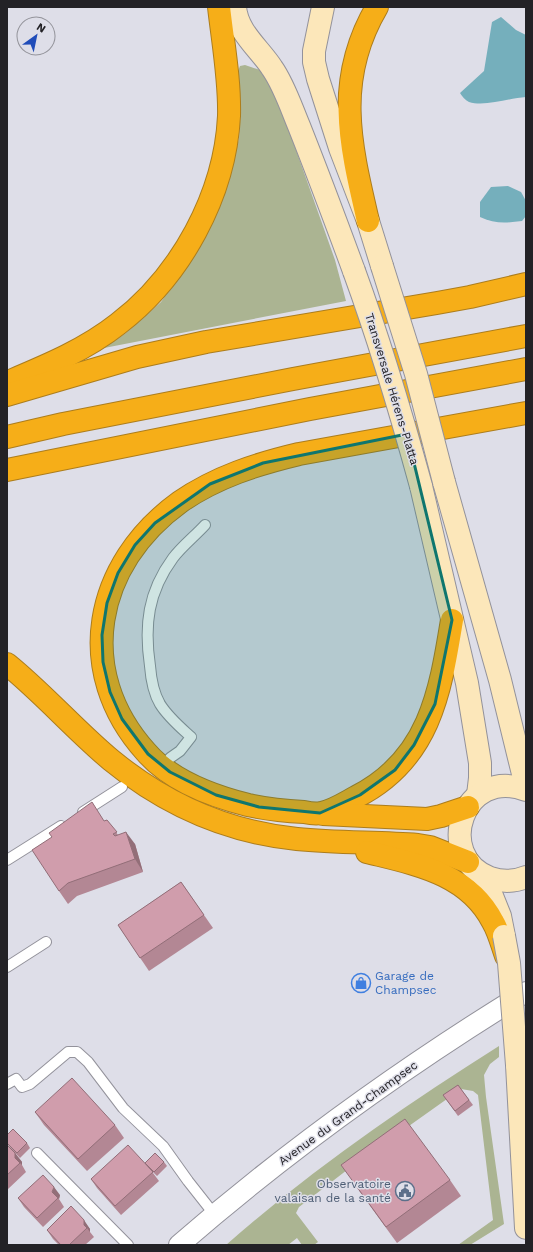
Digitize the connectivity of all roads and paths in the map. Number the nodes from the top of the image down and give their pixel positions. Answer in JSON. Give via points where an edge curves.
{"nodes":[{"id":1,"x":219,"y":7,"type":"edge"},
{"id":2,"x":235,"y":7,"type":"edge"},
{"id":3,"x":324,"y":7,"type":"edge"},
{"id":4,"x":377,"y":7,"type":"edge"},
{"id":5,"x":368,"y":221,"type":"junction"},
{"id":6,"x":526,"y":284,"type":"edge"},
{"id":7,"x":526,"y":336,"type":"edge"},
{"id":8,"x":526,"y":369,"type":"edge"},
{"id":9,"x":7,"y":383,"type":"edge"},
{"id":10,"x":7,"y":395,"type":"edge"},
{"id":11,"x":526,"y":413,"type":"edge"},
{"id":12,"x":7,"y":437,"type":"edge"},
{"id":13,"x":7,"y":470,"type":"edge"},
{"id":14,"x":205,"y":525,"type":"dead end"},
{"id":15,"x":452,"y":620,"type":"junction"},
{"id":16,"x":7,"y":664,"type":"edge"},
{"id":17,"x":170,"y":758,"type":"dead end"},
{"id":18,"x":526,"y":780,"type":"edge"},
{"id":19,"x":122,"y":787,"type":"dead end"},
{"id":20,"x":526,"y":790,"type":"edge"},
{"id":21,"x":473,"y":801,"type":"junction"},
{"id":22,"x":320,"y":814,"type":"junction"},
{"id":23,"x":322,"y":841,"type":"junction"},
{"id":24,"x":7,"y":860,"type":"edge"},
{"id":25,"x":476,"y":869,"type":"junction"},
{"id":26,"x":526,"y":878,"type":"edge"},
{"id":27,"x":502,"y":937,"type":"junction"},
{"id":28,"x":46,"y":942,"type":"dead end"},
{"id":29,"x":7,"y":967,"type":"edge"},
{"id":30,"x":526,"y":992,"type":"edge"},
{"id":31,"x":7,"y":1084,"type":"edge"},
{"id":32,"x":38,"y":1152,"type":"dead end"},
{"id":33,"x":214,"y":1214,"type":"junction"},
{"id":34,"x":526,"y":1228,"type":"edge"},
{"id":35,"x":128,"y":1245,"type":"edge"},
{"id":36,"x":178,"y":1245,"type":"edge"}],
"edges":[{"from":1,"to":9,"type":"highway","via":[[228,82],[229,117],[217,179],[197,228],[181,256],[161,282],[119,324],[77,351]]},
{"from":2,"to":15,"type":"main road","name":"Transversale Hérens-Platta","bridge":true,"via":[[242,28],[280,81],[372,319],[421,486]]},
{"from":3,"to":5,"type":"main road","name":"Transversale Hérens-Platta","via":[[314,62],[340,148]]},
{"from":4,"to":5,"type":"highway","via":[[356,56],[350,85],[349,109],[354,163]]},
{"from":5,"to":18,"type":"main road","name":"Transversale Hérens-Platta","bridge":true,"via":[[416,374]]},
{"from":6,"to":10,"type":"highway","via":[[476,296],[206,342],[137,357]]},
{"from":7,"to":12,"type":"highway","via":[[63,424]]},
{"from":8,"to":13,"type":"highway","via":[[302,410]]},
{"from":11,"to":22,"type":"highway","via":[[311,451],[262,463],[226,477],[181,502],[155,523],[135,545],[118,573],[104,618],[103,662],[110,692],[122,719],[148,754],[170,772],[216,796],[259,807]]},
{"from":14,"to":17,"type":"lane","via":[[174,557],[167,568],[155,594],[148,621],[147,647],[155,693],[167,714],[191,737],[180,751]]},
{"from":15,"to":21,"type":"main road","name":"Transversale Hérens-Platta","via":[[479,755],[481,773]]},
{"from":15,"to":22,"type":"highway","via":[[435,704],[408,755],[376,786]]},
{"from":16,"to":23,"type":"highway","via":[[92,744],[140,783],[167,799],[208,818],[246,830],[284,838]]},
{"from":19,"to":24,"type":"lane"},
{"from":20,"to":21,"type":"main road","via":[[507,786],[497,787],[487,790]]},
{"from":21,"to":22,"type":"highway","via":[[441,816],[427,819]]},
{"from":21,"to":25,"type":"main road","name":"Transversale Hérens-Platta","via":[[462,818],[460,838],[461,846]]},
{"from":23,"to":25,"type":"highway","via":[[418,845]]},
{"from":23,"to":27,"type":"highway","via":[[414,864],[444,875],[480,903]]},
{"from":25,"to":26,"type":"main road","via":[[494,879],[510,881]]},
{"from":25,"to":27,"type":"main road","via":[[500,916]]},
{"from":27,"to":34,"type":"main road","bridge":true,"via":[[509,963]]},
{"from":28,"to":29,"type":"lane"},
{"from":30,"to":33,"type":"street","name":"Avenue du Grand-Champsec","via":[[472,1025],[326,1126]]},
{"from":31,"to":33,"type":"lane","via":[[16,1078],[22,1087],[30,1084],[68,1052],[78,1052],[123,1108],[163,1146]]},
{"from":32,"to":35,"type":"lane"},
{"from":33,"to":36,"type":"street","name":"Avenue du Grand-Champsec"}]}
